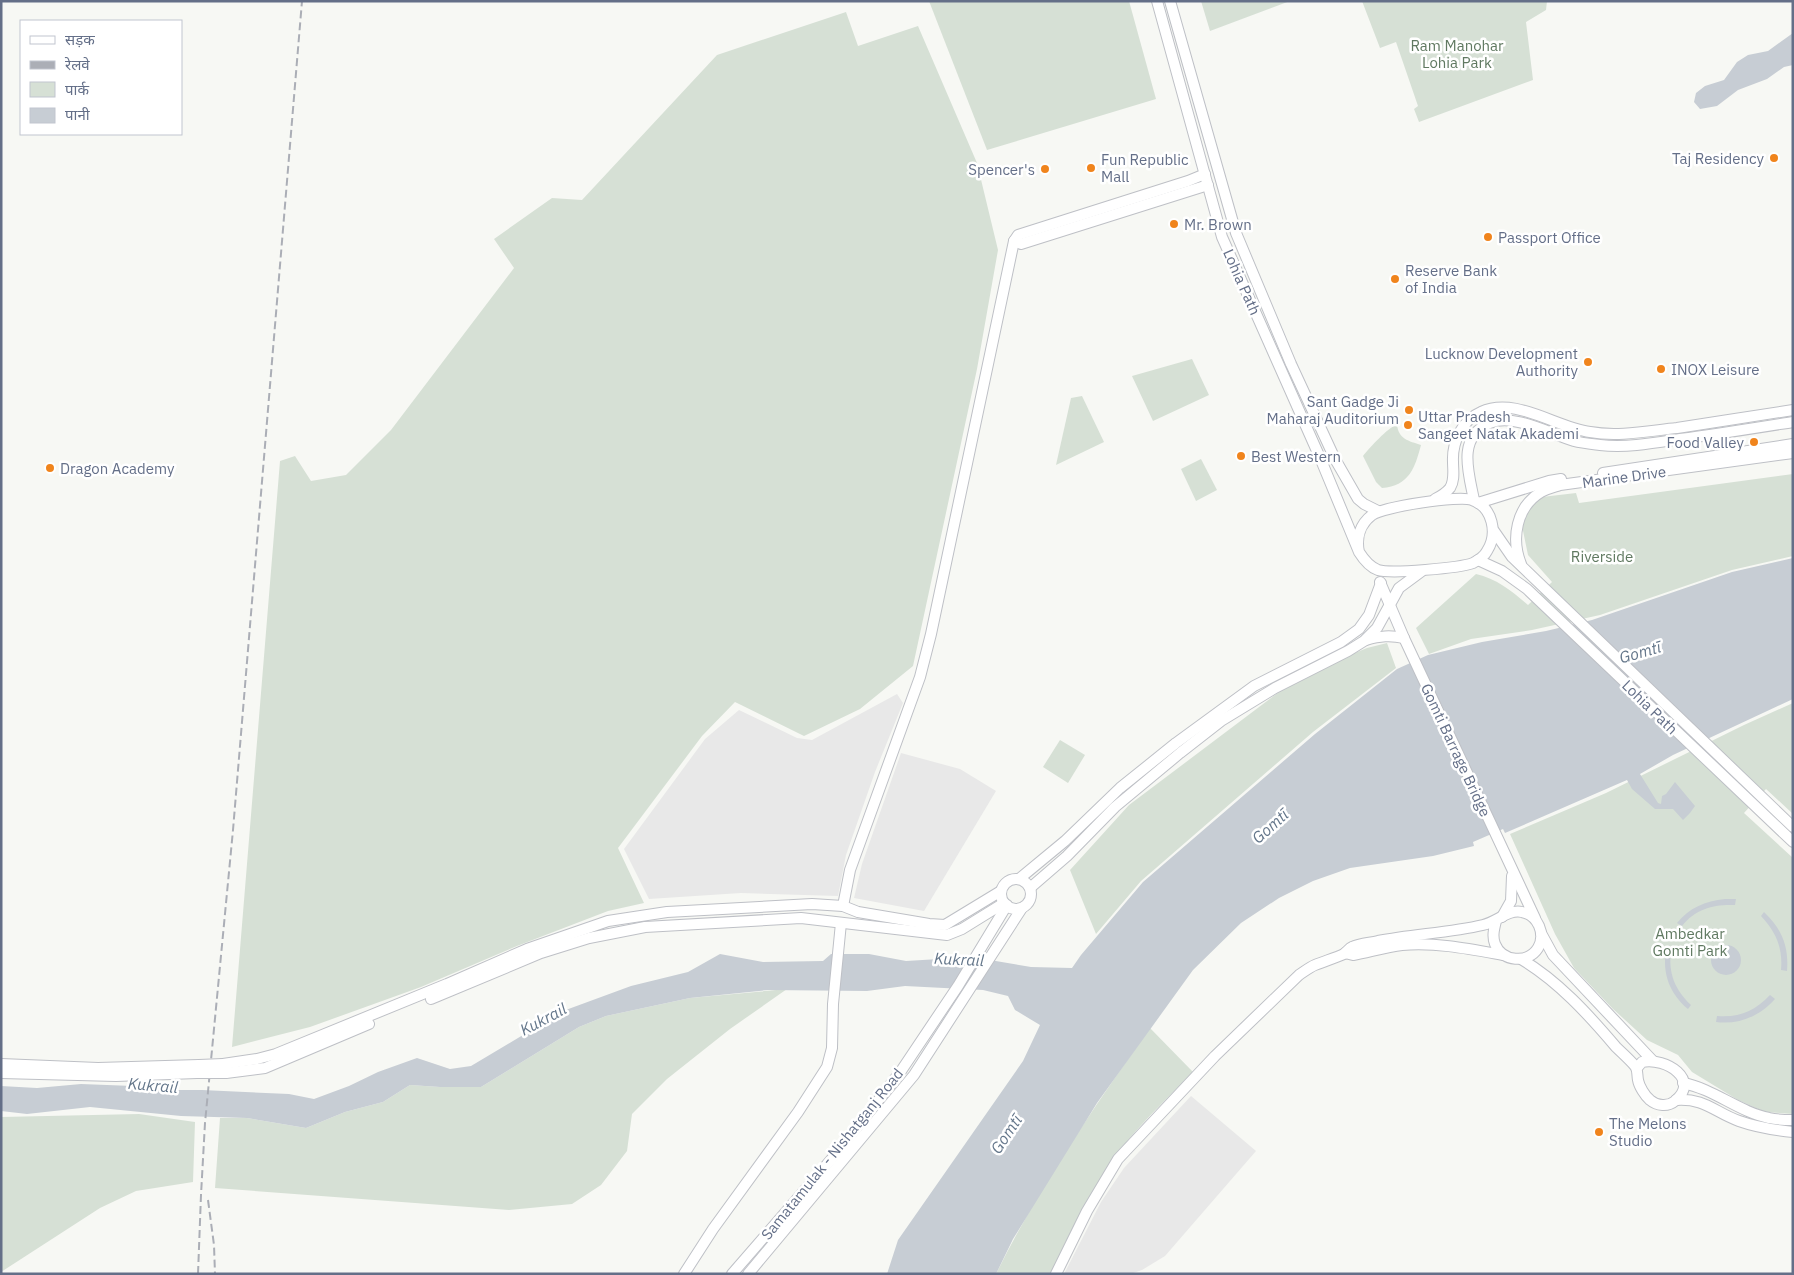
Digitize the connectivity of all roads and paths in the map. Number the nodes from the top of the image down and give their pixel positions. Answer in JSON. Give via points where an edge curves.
{"nodes":[{"id":1,"x":1157,"y":1,"type":"edge"},
{"id":2,"x":1170,"y":1,"type":"edge"},
{"id":3,"x":1205,"y":174,"type":"junction"},
{"id":4,"x":1208,"y":185,"type":"junction"},
{"id":5,"x":1014,"y":241,"type":"junction"},
{"id":6,"x":1793,"y":410,"type":"edge"},
{"id":7,"x":1793,"y":422,"type":"edge"},
{"id":8,"x":1793,"y":444,"type":"edge"},
{"id":9,"x":1793,"y":453,"type":"edge"},
{"id":10,"x":1430,"y":502,"type":"junction"},
{"id":11,"x":1476,"y":502,"type":"junction"},
{"id":12,"x":1378,"y":511,"type":"junction"},
{"id":13,"x":1494,"y":531,"type":"junction"},
{"id":14,"x":1359,"y":552,"type":"junction"},
{"id":15,"x":1478,"y":560,"type":"junction"},
{"id":16,"x":1374,"y":568,"type":"junction"},
{"id":17,"x":1523,"y":568,"type":"junction"},
{"id":18,"x":1425,"y":569,"type":"junction"},
{"id":19,"x":1381,"y":583,"type":"junction"},
{"id":20,"x":1390,"y":604,"type":"junction"},
{"id":21,"x":1404,"y":638,"type":"junction"},
{"id":22,"x":1364,"y":641,"type":"junction"},
{"id":23,"x":1793,"y":827,"type":"edge"},
{"id":24,"x":1793,"y":842,"type":"edge"},
{"id":25,"x":1512,"y":870,"type":"junction"},
{"id":26,"x":1019,"y":879,"type":"junction"},
{"id":27,"x":1030,"y":888,"type":"junction"},
{"id":28,"x":1002,"y":891,"type":"junction"},
{"id":29,"x":814,"y":904,"type":"junction"},
{"id":30,"x":1006,"y":904,"type":"junction"},
{"id":31,"x":843,"y":906,"type":"junction"},
{"id":32,"x":1022,"y":908,"type":"junction"},
{"id":33,"x":868,"y":914,"type":"junction"},
{"id":34,"x":813,"y":919,"type":"junction"},
{"id":35,"x":1499,"y":919,"type":"junction"},
{"id":36,"x":866,"y":925,"type":"junction"},
{"id":37,"x":841,"y":926,"type":"junction"},
{"id":38,"x":1540,"y":928,"type":"junction"},
{"id":39,"x":1345,"y":953,"type":"junction"},
{"id":40,"x":1503,"y":954,"type":"junction"},
{"id":41,"x":1521,"y":959,"type":"junction"},
{"id":42,"x":505,"y":964,"type":"junction"},
{"id":43,"x":1652,"y":1060,"type":"junction"},
{"id":44,"x":1,"y":1064,"type":"edge"},
{"id":45,"x":1637,"y":1068,"type":"junction"},
{"id":46,"x":1,"y":1073,"type":"edge"},
{"id":47,"x":1683,"y":1083,"type":"junction"},
{"id":48,"x":1676,"y":1100,"type":"junction"},
{"id":49,"x":1793,"y":1120,"type":"edge"},
{"id":50,"x":1793,"y":1132,"type":"edge"},
{"id":51,"x":684,"y":1274,"type":"edge"},
{"id":52,"x":732,"y":1274,"type":"edge"},
{"id":53,"x":748,"y":1274,"type":"edge"},
{"id":54,"x":1056,"y":1274,"type":"edge"}],
"edges":[{"from":1,"to":3,"type":"street","name":"Lohia Path"},
{"from":2,"to":12,"type":"street","name":"Lohia Path","via":[[1236,233],[1335,459],[1358,499]]},
{"from":3,"to":4,"type":"street","name":"Lohia Path"},
{"from":3,"to":5,"type":"street","via":[[1018,235]]},
{"from":4,"to":5,"type":"street","via":[[1021,244]]},
{"from":4,"to":14,"type":"street","name":"Lohia Path","via":[[1222,237]]},
{"from":5,"to":31,"type":"street","via":[[920,677],[850,870]]},
{"from":6,"to":10,"type":"street","via":[[1612,434],[1563,426],[1515,408],[1489,409],[1475,415],[1459,433],[1453,452],[1451,485],[1445,494]]},
{"from":7,"to":11,"type":"street","via":[[1633,446],[1575,441],[1519,422],[1490,423],[1478,431],[1468,446],[1466,461]]},
{"from":8,"to":11,"type":"street","name":"Marine Drive","via":[[1549,481]]},
{"from":9,"to":17,"type":"street","name":"Marine Drive","via":[[1560,485],[1541,492],[1527,503],[1519,519],[1517,554]]},
{"from":10,"to":11,"type":"street","name":"Marine Drive","via":[[1456,498]]},
{"from":10,"to":12,"type":"street","name":"Marine Drive"},
{"from":11,"to":13,"type":"street","name":"Lohia Path","via":[[1488,514]]},
{"from":12,"to":14,"type":"street","via":[[1361,529]]},
{"from":13,"to":15,"type":"street","via":[[1493,541]]},
{"from":13,"to":17,"type":"street","name":"Lohia Path"},
{"from":14,"to":16,"type":"street","name":"Gomti Barrage Bridge"},
{"from":15,"to":18,"type":"street"},
{"from":15,"to":24,"type":"street","name":"Lohia Path","via":[[1527,588]]},
{"from":16,"to":18,"type":"street","via":[[1393,572]]},
{"from":16,"to":19,"type":"street","name":"Gomti Barrage Bridge"},
{"from":17,"to":23,"type":"street","name":"Lohia Path"},
{"from":18,"to":20,"type":"street","via":[[1399,588]]},
{"from":19,"to":20,"type":"street","name":"Gomti Barrage Bridge"},
{"from":19,"to":26,"type":"street","via":[[1369,615],[1359,629],[1341,642],[1254,686],[1176,743],[1120,788],[1065,841]]},
{"from":20,"to":21,"type":"street","name":"Gomti Barrage Bridge"},
{"from":20,"to":22,"type":"street","via":[[1377,628]]},
{"from":21,"to":22,"type":"street","via":[[1392,635]]},
{"from":21,"to":25,"type":"street","name":"Gomti Barrage Bridge"},
{"from":22,"to":27,"type":"street","via":[[1275,688],[1180,752],[1115,807]]},
{"from":25,"to":35,"type":"street","via":[[1511,901]]},
{"from":25,"to":38,"type":"street","name":"Gomti Barrage Bridge"},
{"from":26,"to":27,"type":"street"},
{"from":26,"to":28,"type":"street","via":[[1008,882]]},
{"from":27,"to":32,"type":"street","via":[[1030,900]]},
{"from":28,"to":30,"type":"street"},
{"from":28,"to":33,"type":"street","via":[[945,925]]},
{"from":29,"to":31,"type":"street"},
{"from":29,"to":34,"type":"street"},
{"from":29,"to":42,"type":"street","via":[[667,912],[608,921],[552,940]]},
{"from":30,"to":32,"type":"street","via":[[1014,909]]},
{"from":30,"to":36,"type":"street","via":[[948,935]]},
{"from":30,"to":52,"type":"street","name":"Samatamulak - Nishatganj Road","via":[[958,986],[901,1071],[843,1146]]},
{"from":31,"to":33,"type":"street"},
{"from":32,"to":53,"type":"street","name":"Samatamulak - Nishatganj Road","via":[[914,1075]]},
{"from":33,"to":36,"type":"street"},
{"from":34,"to":37,"type":"street"},
{"from":34,"to":42,"type":"street","via":[[645,927],[589,938]]},
{"from":35,"to":38,"type":"street","via":[[1508,913],[1522,912]]},
{"from":35,"to":39,"type":"street","via":[[1469,928],[1351,947]]},
{"from":35,"to":40,"type":"street","via":[[1494,938]]},
{"from":36,"to":37,"type":"street"},
{"from":37,"to":51,"type":"street","via":[[832,1048],[827,1067]]},
{"from":38,"to":41,"type":"street","via":[[1541,940],[1534,953]]},
{"from":38,"to":43,"type":"street","name":"Gomti Barrage Bridge","via":[[1553,955]]},
{"from":39,"to":40,"type":"street","via":[[1353,955],[1420,944]]},
{"from":39,"to":54,"type":"street","via":[[1299,974],[1215,1056],[1118,1159],[1086,1212]]},
{"from":40,"to":41,"type":"street","via":[[1508,958]]},
{"from":41,"to":45,"type":"street","via":[[1554,983]]},
{"from":42,"to":44,"type":"street","bridge":true,"via":[[257,1060],[199,1066],[98,1068]]},
{"from":42,"to":46,"type":"street","bridge":true,"via":[[264,1068],[226,1073],[116,1076]]},
{"from":43,"to":45,"type":"street","via":[[1642,1062]]},
{"from":43,"to":47,"type":"street","via":[[1674,1068]]},
{"from":45,"to":48,"type":"street","via":[[1638,1082],[1651,1101],[1666,1105]]},
{"from":47,"to":48,"type":"street"},
{"from":47,"to":49,"type":"street","via":[[1769,1118]]},
{"from":48,"to":50,"type":"street","via":[[1697,1100],[1738,1121],[1770,1130]]}]}
